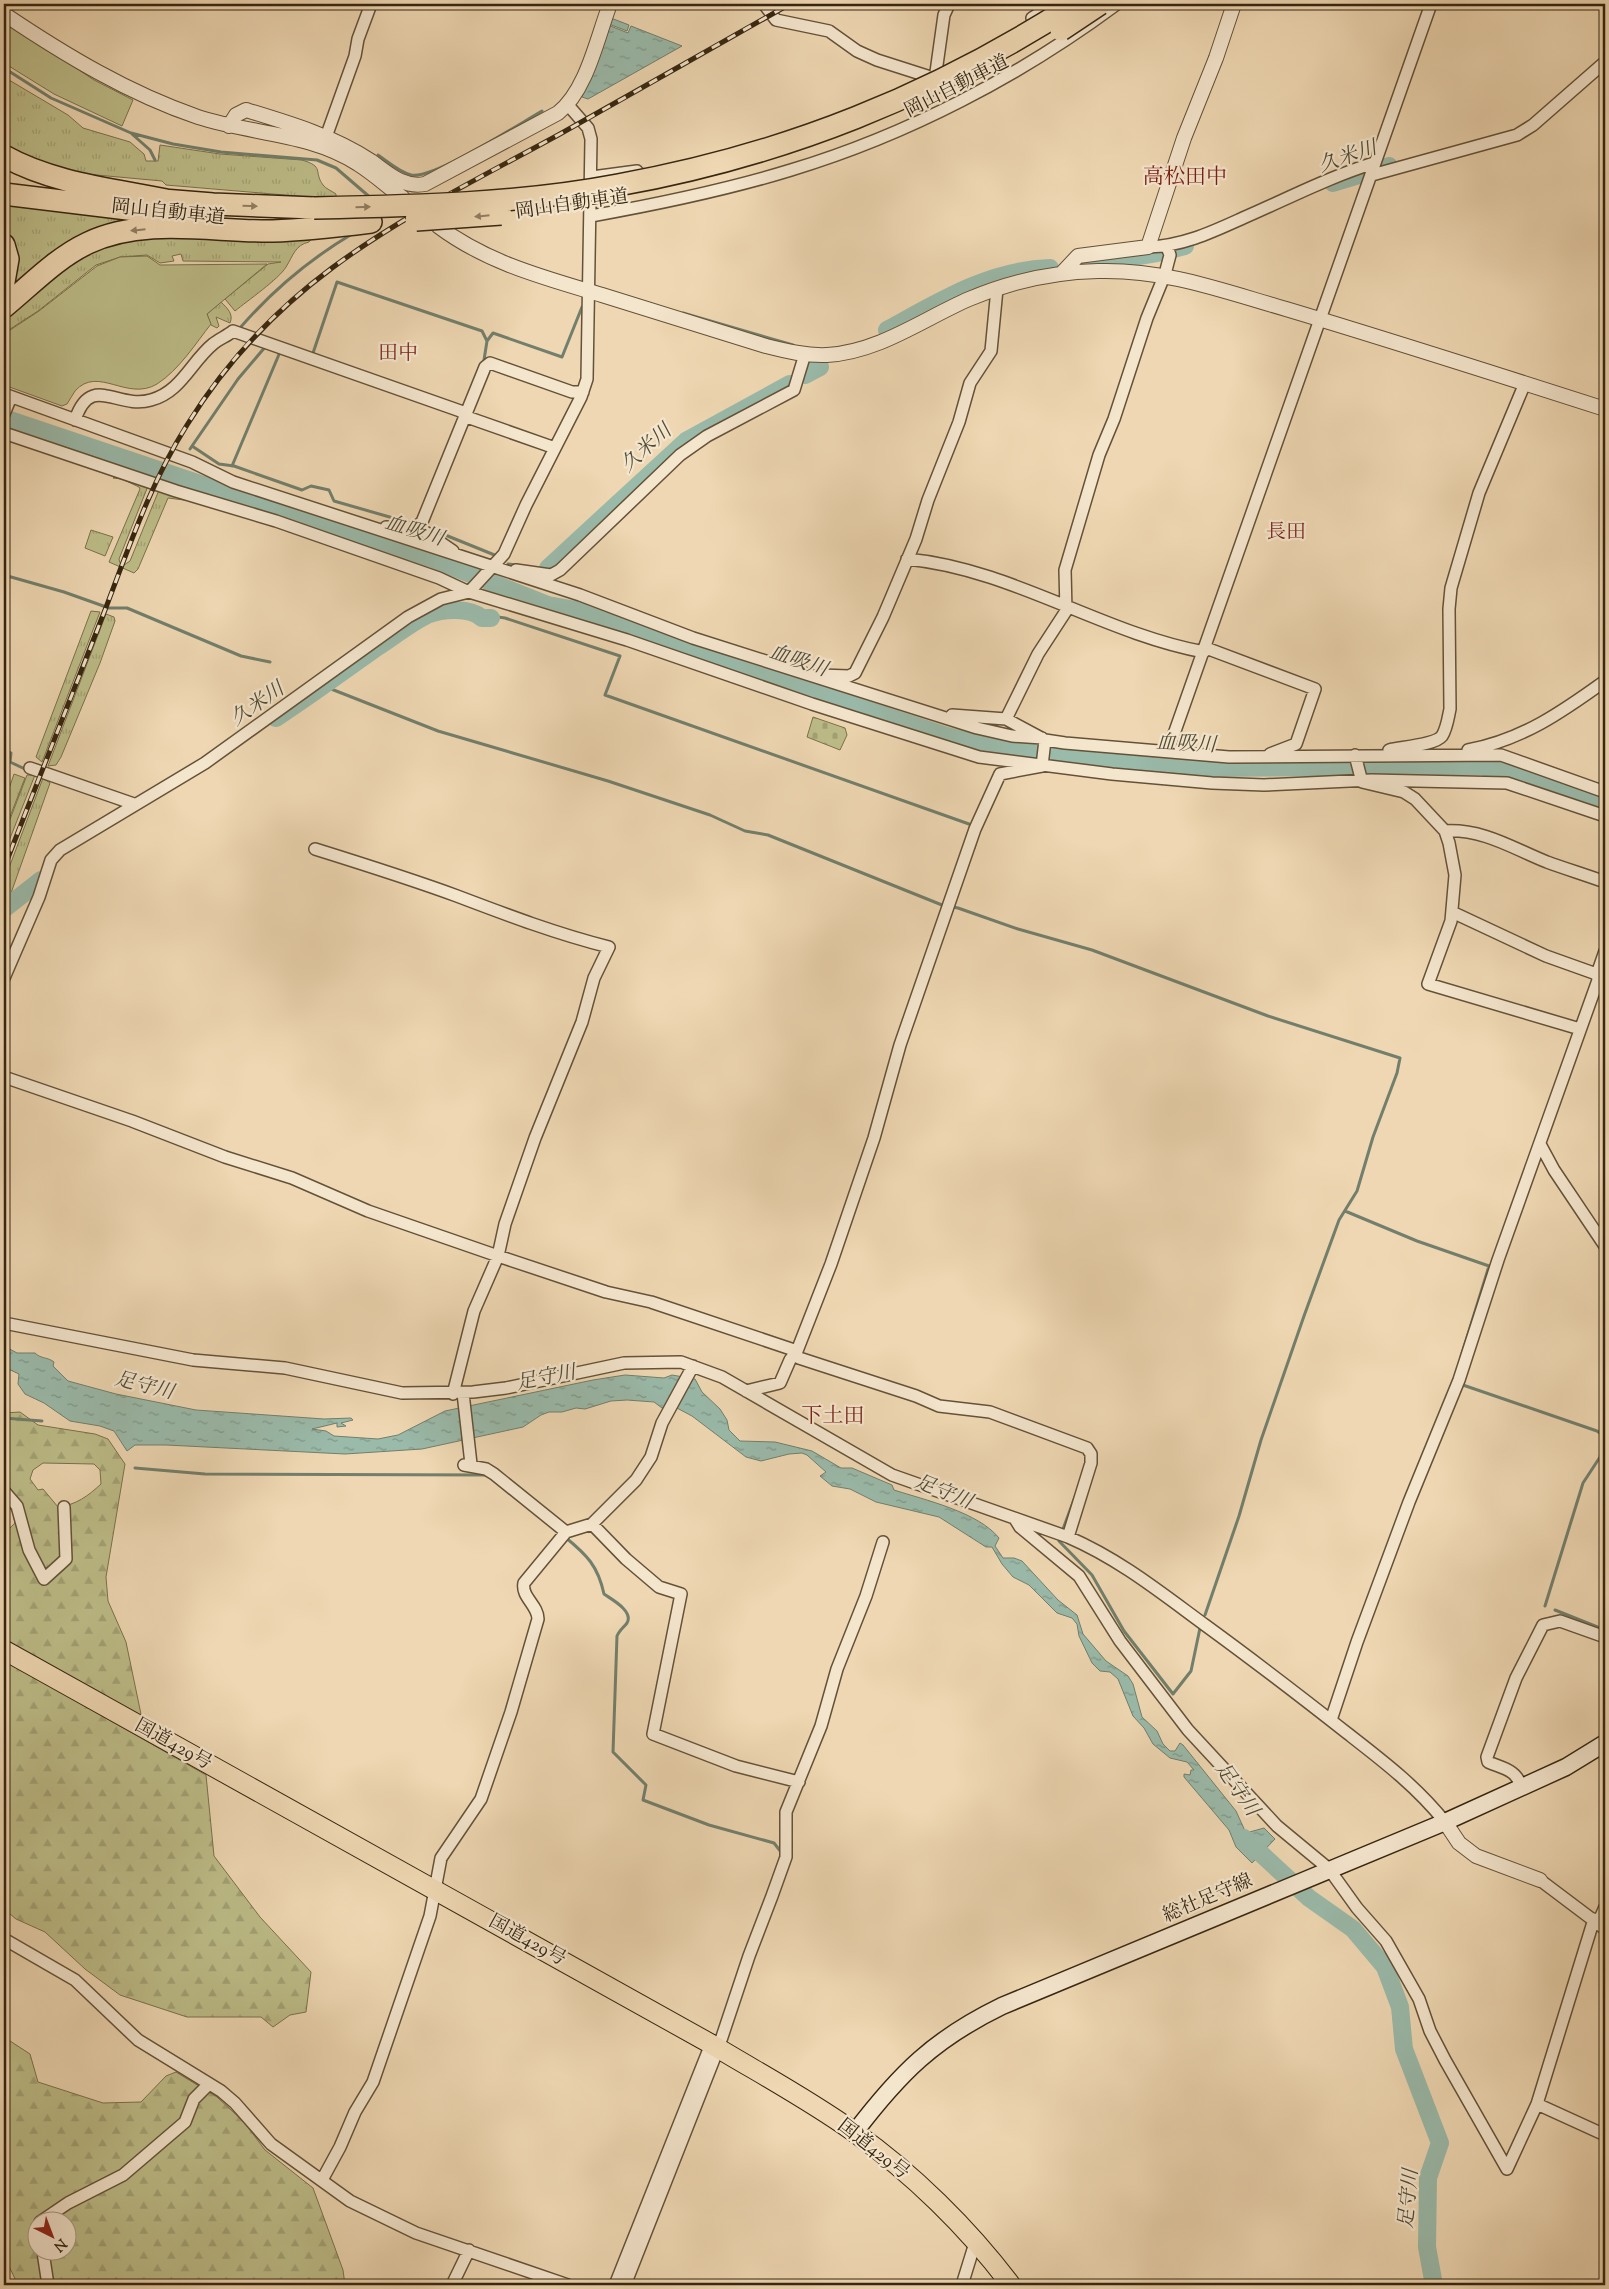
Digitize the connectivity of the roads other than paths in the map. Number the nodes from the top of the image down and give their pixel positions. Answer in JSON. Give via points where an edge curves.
{"nodes":[{"id":1,"x":371,"y":4,"type":"edge"},
{"id":2,"x":610,"y":4,"type":"edge"},
{"id":3,"x":764,"y":4,"type":"edge"},
{"id":4,"x":949,"y":4,"type":"edge"},
{"id":5,"x":1055,"y":4,"type":"edge"},
{"id":6,"x":1075,"y":4,"type":"edge"},
{"id":7,"x":1100,"y":4,"type":"edge"},
{"id":8,"x":1117,"y":4,"type":"edge"},
{"id":9,"x":1234,"y":4,"type":"edge"},
{"id":10,"x":1431,"y":4,"type":"edge"},
{"id":11,"x":4,"y":14,"type":"edge"},
{"id":12,"x":1605,"y":62,"type":"edge"},
{"id":13,"x":931,"y":74,"type":"junction"},
{"id":14,"x":568,"y":105,"type":"junction"},
{"id":15,"x":229,"y":126,"type":"junction"},
{"id":16,"x":326,"y":137,"type":"junction"},
{"id":17,"x":4,"y":156,"type":"edge"},
{"id":18,"x":1373,"y":170,"type":"junction"},
{"id":19,"x":592,"y":178,"type":"junction"},
{"id":20,"x":4,"y":179,"type":"edge"},
{"id":21,"x":4,"y":194,"type":"edge"},
{"id":22,"x":403,"y":198,"type":"dead end"},
{"id":23,"x":166,"y":200,"type":"junction"},
{"id":24,"x":591,"y":216,"type":"junction"},
{"id":25,"x":311,"y":220,"type":"junction"},
{"id":26,"x":438,"y":226,"type":"dead end"},
{"id":27,"x":4,"y":244,"type":"edge"},
{"id":28,"x":1148,"y":248,"type":"junction"},
{"id":29,"x":1168,"y":250,"type":"junction"},
{"id":30,"x":1061,"y":274,"type":"junction"},
{"id":31,"x":1165,"y":274,"type":"junction"},
{"id":32,"x":4,"y":282,"type":"edge"},
{"id":33,"x":996,"y":289,"type":"junction"},
{"id":34,"x":590,"y":292,"type":"junction"},
{"id":35,"x":4,"y":307,"type":"edge"},
{"id":36,"x":1321,"y":320,"type":"junction"},
{"id":37,"x":805,"y":354,"type":"junction"},
{"id":38,"x":1525,"y":383,"type":"junction"},
{"id":39,"x":583,"y":392,"type":"junction"},
{"id":40,"x":7,"y":402,"type":"edge"},
{"id":41,"x":1605,"y":409,"type":"edge"},
{"id":42,"x":465,"y":414,"type":"junction"},
{"id":43,"x":75,"y":420,"type":"junction"},
{"id":44,"x":4,"y":433,"type":"edge"},
{"id":45,"x":555,"y":448,"type":"junction"},
{"id":46,"x":418,"y":527,"type":"junction"},
{"id":47,"x":377,"y":530,"type":"junction"},
{"id":48,"x":461,"y":558,"type":"junction"},
{"id":49,"x":907,"y":559,"type":"junction"},
{"id":50,"x":490,"y":570,"type":"junction"},
{"id":51,"x":471,"y":590,"type":"junction"},
{"id":52,"x":1067,"y":605,"type":"junction"},
{"id":53,"x":1205,"y":650,"type":"junction"},
{"id":54,"x":804,"y":674,"type":"junction"},
{"id":55,"x":1605,"y":681,"type":"edge"},
{"id":56,"x":941,"y":717,"type":"junction"},
{"id":57,"x":1006,"y":719,"type":"junction"},
{"id":58,"x":1044,"y":741,"type":"junction"},
{"id":59,"x":1168,"y":751,"type":"junction"},
{"id":60,"x":1378,"y":755,"type":"junction"},
{"id":61,"x":1447,"y":755,"type":"junction"},
{"id":62,"x":1263,"y":757,"type":"junction"},
{"id":63,"x":1356,"y":758,"type":"junction"},
{"id":64,"x":1042,"y":764,"type":"junction"},
{"id":65,"x":30,"y":768,"type":"dead end"},
{"id":66,"x":1362,"y":781,"type":"junction"},
{"id":67,"x":1605,"y":792,"type":"edge"},
{"id":68,"x":134,"y":804,"type":"junction"},
{"id":69,"x":1605,"y":816,"type":"edge"},
{"id":70,"x":1445,"y":831,"type":"junction"},
{"id":71,"x":315,"y":849,"type":"dead end"},
{"id":72,"x":1605,"y":882,"type":"edge"},
{"id":73,"x":1452,"y":912,"type":"junction"},
{"id":74,"x":1605,"y":950,"type":"edge"},
{"id":75,"x":1601,"y":976,"type":"edge"},
{"id":76,"x":4,"y":978,"type":"edge"},
{"id":77,"x":1580,"y":1029,"type":"junction"},
{"id":78,"x":4,"y":1077,"type":"edge"},
{"id":79,"x":1540,"y":1144,"type":"junction"},
{"id":80,"x":1605,"y":1246,"type":"edge"},
{"id":81,"x":496,"y":1258,"type":"junction"},
{"id":82,"x":4,"y":1323,"type":"edge"},
{"id":83,"x":793,"y":1356,"type":"junction"},
{"id":84,"x":692,"y":1368,"type":"junction"},
{"id":85,"x":746,"y":1391,"type":"junction"},
{"id":86,"x":460,"y":1395,"type":"junction"},
{"id":87,"x":4,"y":1491,"type":"edge"},
{"id":88,"x":64,"y":1507,"type":"dead end"},
{"id":89,"x":1015,"y":1519,"type":"junction"},
{"id":90,"x":592,"y":1524,"type":"junction"},
{"id":91,"x":564,"y":1534,"type":"junction"},
{"id":92,"x":1068,"y":1537,"type":"junction"},
{"id":93,"x":883,"y":1542,"type":"dead end"},
{"id":94,"x":1605,"y":1637,"type":"edge"},
{"id":95,"x":4,"y":1650,"type":"edge"},
{"id":96,"x":1331,"y":1720,"type":"junction"},
{"id":97,"x":1605,"y":1743,"type":"edge"},
{"id":98,"x":799,"y":1782,"type":"junction"},
{"id":99,"x":1522,"y":1788,"type":"junction"},
{"id":100,"x":1446,"y":1822,"type":"junction"},
{"id":101,"x":1325,"y":1871,"type":"junction"},
{"id":102,"x":1540,"y":1880,"type":"joint"},
{"id":103,"x":436,"y":1890,"type":"junction"},
{"id":104,"x":1605,"y":1908,"type":"edge"},
{"id":105,"x":1599,"y":1924,"type":"edge"},
{"id":106,"x":4,"y":1939,"type":"edge"},
{"id":107,"x":715,"y":2047,"type":"junction"},
{"id":108,"x":209,"y":2084,"type":"junction"},
{"id":109,"x":1537,"y":2104,"type":"junction"},
{"id":110,"x":855,"y":2132,"type":"junction"},
{"id":111,"x":1605,"y":2135,"type":"edge"},
{"id":112,"x":322,"y":2180,"type":"junction"},
{"id":113,"x":55,"y":2212,"type":"edge"},
{"id":114,"x":975,"y":2242,"type":"junction"},
{"id":115,"x":469,"y":2250,"type":"junction"},
{"id":116,"x":45,"y":2262,"type":"edge"},
{"id":117,"x":48,"y":2285,"type":"edge"},
{"id":118,"x":452,"y":2285,"type":"edge"},
{"id":119,"x":568,"y":2285,"type":"edge"},
{"id":120,"x":615,"y":2285,"type":"edge"},
{"id":121,"x":625,"y":2285,"type":"edge"},
{"id":122,"x":962,"y":2285,"type":"edge"},
{"id":123,"x":1011,"y":2285,"type":"edge"}],
"edges":[{"from":1,"to":16,"type":"street"},
{"from":2,"to":14,"type":"street","via":[[582,81]]},
{"from":3,"to":13,"type":"street","via":[[776,20],[829,30],[857,51],[876,60]]},
{"from":4,"to":13,"type":"street"},
{"from":5,"to":13,"type":"street"},
{"from":25,"to":6,"type":"highway","name":"岡山自動車道","one_way":true,"bridge":true,"via":[[617,186],[759,153],[828,130],[901,100],[1022,38]]},
{"from":7,"to":25,"type":"highway","name":"岡山自動車道","one_way":true,"bridge":true,"via":[[1030,50],[907,113],[772,164],[620,199],[452,219]]},
{"from":8,"to":24,"type":"street","via":[[1029,63],[937,113],[862,145],[791,170]]},
{"from":9,"to":28,"type":"street","via":[[1184,138]]},
{"from":10,"to":18,"type":"street"},
{"from":11,"to":15,"type":"street","via":[[80,64],[111,80],[188,113]]},
{"from":12,"to":18,"type":"street","via":[[1533,125],[1517,135]]},
{"from":13,"to":19,"type":"street","via":[[888,95],[758,144],[639,171]]},
{"from":14,"to":16,"type":"street","via":[[438,179],[413,186],[402,183],[360,154]]},
{"from":14,"to":19,"type":"street","via":[[590,133]]},
{"from":15,"to":16,"type":"street","via":[[236,114],[246,110]]},
{"from":15,"to":22,"type":"street","via":[[318,146],[357,163]]},
{"from":17,"to":23,"type":"highway","via":[[57,177]]},
{"from":18,"to":29,"type":"street","via":[[1319,183]]},
{"from":18,"to":36,"type":"street"},
{"from":19,"to":24,"type":"street"},
{"from":20,"to":23,"type":"highway","name":"岡山自動車道"},
{"from":21,"to":25,"type":"highway","name":"岡山自動車道","via":[[169,215],[246,221]]},
{"from":23,"to":25,"type":"highway","name":"岡山自動車道","one_way":true},
{"from":24,"to":34,"type":"street"},
{"from":25,"to":35,"type":"highway","one_way":true,"via":[[243,231],[158,228],[104,236],[74,250]]},
{"from":26,"to":34,"type":"street","via":[[511,266]]},
{"from":27,"to":32,"type":"highway","via":[[8,259]]},
{"from":28,"to":29,"type":"street"},
{"from":28,"to":30,"type":"street","via":[[1078,256]]},
{"from":29,"to":31,"type":"street"},
{"from":30,"to":31,"type":"street","via":[[1097,271]]},
{"from":30,"to":33,"type":"street"},
{"from":31,"to":36,"type":"street"},
{"from":31,"to":52,"type":"street","via":[[1099,454],[1065,570]]},
{"from":33,"to":37,"type":"street","via":[[858,351]]},
{"from":33,"to":49,"type":"street","via":[[991,351],[970,383],[959,422]]},
{"from":34,"to":37,"type":"street","via":[[766,346]]},
{"from":34,"to":39,"type":"street","via":[[589,358]]},
{"from":36,"to":38,"type":"street"},
{"from":36,"to":53,"type":"street"},
{"from":37,"to":50,"type":"street","via":[[794,390],[707,436],[680,455],[560,570],[550,575]]},
{"from":38,"to":41,"type":"street"},
{"from":38,"to":60,"type":"street","via":[[1479,493],[1451,588],[1450,709],[1447,723],[1441,737],[1434,741],[1390,749]]},
{"from":39,"to":42,"type":"street","via":[[572,392],[490,363],[485,367]]},
{"from":39,"to":45,"type":"street"},
{"from":40,"to":43,"type":"street"},
{"from":42,"to":43,"type":"street","via":[[233,331],[213,344],[165,395],[138,403],[93,394],[87,398]]},
{"from":42,"to":45,"type":"street"},
{"from":42,"to":46,"type":"street"},
{"from":43,"to":47,"type":"street","via":[[192,462],[233,482]]},
{"from":44,"to":51,"type":"street","via":[[276,521]]},
{"from":45,"to":50,"type":"street","via":[[511,542]]},
{"from":46,"to":47,"type":"street","via":[[406,530],[383,527]]},
{"from":46,"to":48,"type":"street"},
{"from":47,"to":48,"type":"street"},
{"from":48,"to":50,"type":"street"},
{"from":49,"to":52,"type":"street","via":[[939,562],[979,572]]},
{"from":49,"to":54,"type":"street","via":[[858,670],[849,676]]},
{"from":50,"to":51,"type":"street"},
{"from":50,"to":54,"type":"street","via":[[580,595],[693,638]]},
{"from":51,"to":64,"type":"street","via":[[979,757]]},
{"from":51,"to":68,"type":"street","via":[[441,599],[408,617],[205,762]]},
{"from":52,"to":53,"type":"street","via":[[1166,643]]},
{"from":52,"to":57,"type":"street"},
{"from":53,"to":59,"type":"street"},
{"from":53,"to":62,"type":"street","via":[[1315,689],[1296,744]]},
{"from":54,"to":56,"type":"street"},
{"from":55,"to":61,"type":"street","via":[[1564,712],[1504,741]]},
{"from":56,"to":57,"type":"street"},
{"from":56,"to":58,"type":"street"},
{"from":57,"to":58,"type":"street"},
{"from":58,"to":59,"type":"street"},
{"from":58,"to":64,"type":"street"},
{"from":59,"to":62,"type":"street"},
{"from":60,"to":61,"type":"street"},
{"from":60,"to":63,"type":"street"},
{"from":61,"to":67,"type":"street","via":[[1501,755]]},
{"from":62,"to":63,"type":"street"},
{"from":63,"to":66,"type":"street"},
{"from":64,"to":66,"type":"street","via":[[1212,783],[1264,785]]},
{"from":64,"to":83,"type":"street","via":[[1000,774],[975,829],[900,1045],[874,1138],[831,1264]]},
{"from":65,"to":68,"type":"street"},
{"from":66,"to":69,"type":"street","via":[[1507,783]]},
{"from":66,"to":70,"type":"street","via":[[1404,792],[1421,804]]},
{"from":68,"to":76,"type":"street","via":[[71,842],[50,860],[39,898]]},
{"from":70,"to":72,"type":"street","via":[[1465,830],[1482,834]]},
{"from":70,"to":73,"type":"street","via":[[1455,875]]},
{"from":71,"to":81,"type":"street","via":[[449,893],[498,913],[609,947],[594,978],[579,1030],[535,1138]]},
{"from":73,"to":75,"type":"street","via":[[1546,956]]},
{"from":73,"to":77,"type":"street","via":[[1428,984]]},
{"from":74,"to":75,"type":"street"},
{"from":75,"to":77,"type":"street"},
{"from":77,"to":79,"type":"street"},
{"from":78,"to":81,"type":"street","via":[[292,1178],[368,1211]]},
{"from":79,"to":80,"type":"street"},
{"from":79,"to":96,"type":"street","via":[[1459,1380],[1406,1511]]},
{"from":81,"to":83,"type":"street","via":[[606,1292],[651,1302]]},
{"from":81,"to":86,"type":"street","via":[[474,1311]]},
{"from":82,"to":86,"type":"street","via":[[193,1360],[285,1368],[390,1391]]},
{"from":83,"to":85,"type":"street","via":[[780,1383]]},
{"from":83,"to":92,"type":"street","via":[[939,1406],[990,1412],[1087,1448],[1091,1463]]},
{"from":84,"to":85,"type":"street"},
{"from":84,"to":86,"type":"street","via":[[666,1361],[624,1363]]},
{"from":84,"to":90,"type":"street","via":[[662,1422],[651,1457],[636,1480]]},
{"from":85,"to":89,"type":"street","via":[[892,1475]]},
{"from":86,"to":91,"type":"street","via":[[468,1463],[494,1474]]},
{"from":87,"to":88,"type":"street","via":[[17,1506],[29,1550],[44,1579],[66,1559]]},
{"from":89,"to":92,"type":"street"},
{"from":89,"to":101,"type":"street","via":[[1020,1527],[1079,1576],[1120,1641],[1188,1730],[1242,1790]]},
{"from":90,"to":91,"type":"street"},
{"from":90,"to":98,"type":"street","via":[[659,1587],[680,1594],[653,1734],[736,1766]]},
{"from":91,"to":103,"type":"street","via":[[524,1583],[524,1592],[535,1606],[538,1619],[481,1799],[443,1853]]},
{"from":92,"to":96,"type":"street","via":[[1131,1569]]},
{"from":93,"to":98,"type":"street"},
{"from":94,"to":99,"type":"street","via":[[1560,1621],[1549,1622],[1539,1631],[1516,1678],[1487,1757],[1488,1762],[1513,1771]]},
{"from":95,"to":103,"type":"highway","name":"国道429号"},
{"from":96,"to":100,"type":"street","via":[[1422,1793]]},
{"from":97,"to":99,"type":"main road","name":"総社足守線","via":[[1566,1767]]},
{"from":98,"to":107,"type":"street","via":[[785,1821],[786,1857]]},
{"from":99,"to":100,"type":"main road","name":"総社足守線"},
{"from":100,"to":101,"type":"main road","name":"総社足守線"},
{"from":100,"to":102,"type":"street","via":[[1459,1843],[1476,1856]]},
{"from":101,"to":109,"type":"street","via":[[1386,1941],[1419,2000],[1445,2060],[1507,2169]]},
{"from":101,"to":110,"type":"main road","name":"総社足守線","via":[[967,2023],[936,2043],[905,2071]]},
{"from":102,"to":105,"type":"street"},
{"from":103,"to":107,"type":"highway","name":"国道429号"},
{"from":103,"to":112,"type":"street","via":[[425,1933],[373,2082]]},
{"from":104,"to":105,"type":"street"},
{"from":105,"to":109,"type":"street"},
{"from":106,"to":108,"type":"street","via":[[75,1980],[138,2040]]},
{"from":107,"to":110,"type":"highway","name":"国道429号"},
{"from":107,"to":120,"type":"street"},
{"from":107,"to":121,"type":"street"},
{"from":108,"to":112,"type":"street","via":[[235,2102],[271,2144]]},
{"from":108,"to":113,"type":"street","via":[[194,2099],[185,2122],[123,2176]]},
{"from":109,"to":111,"type":"street"},
{"from":110,"to":114,"type":"highway","name":"国道429号","via":[[920,2187]]},
{"from":112,"to":115,"type":"street","via":[[350,2201],[416,2233]]},
{"from":114,"to":122,"type":"street"},
{"from":114,"to":123,"type":"highway","name":"国道429号"},
{"from":115,"to":118,"type":"street"},
{"from":115,"to":119,"type":"street"},
{"from":116,"to":117,"type":"street"}]}
